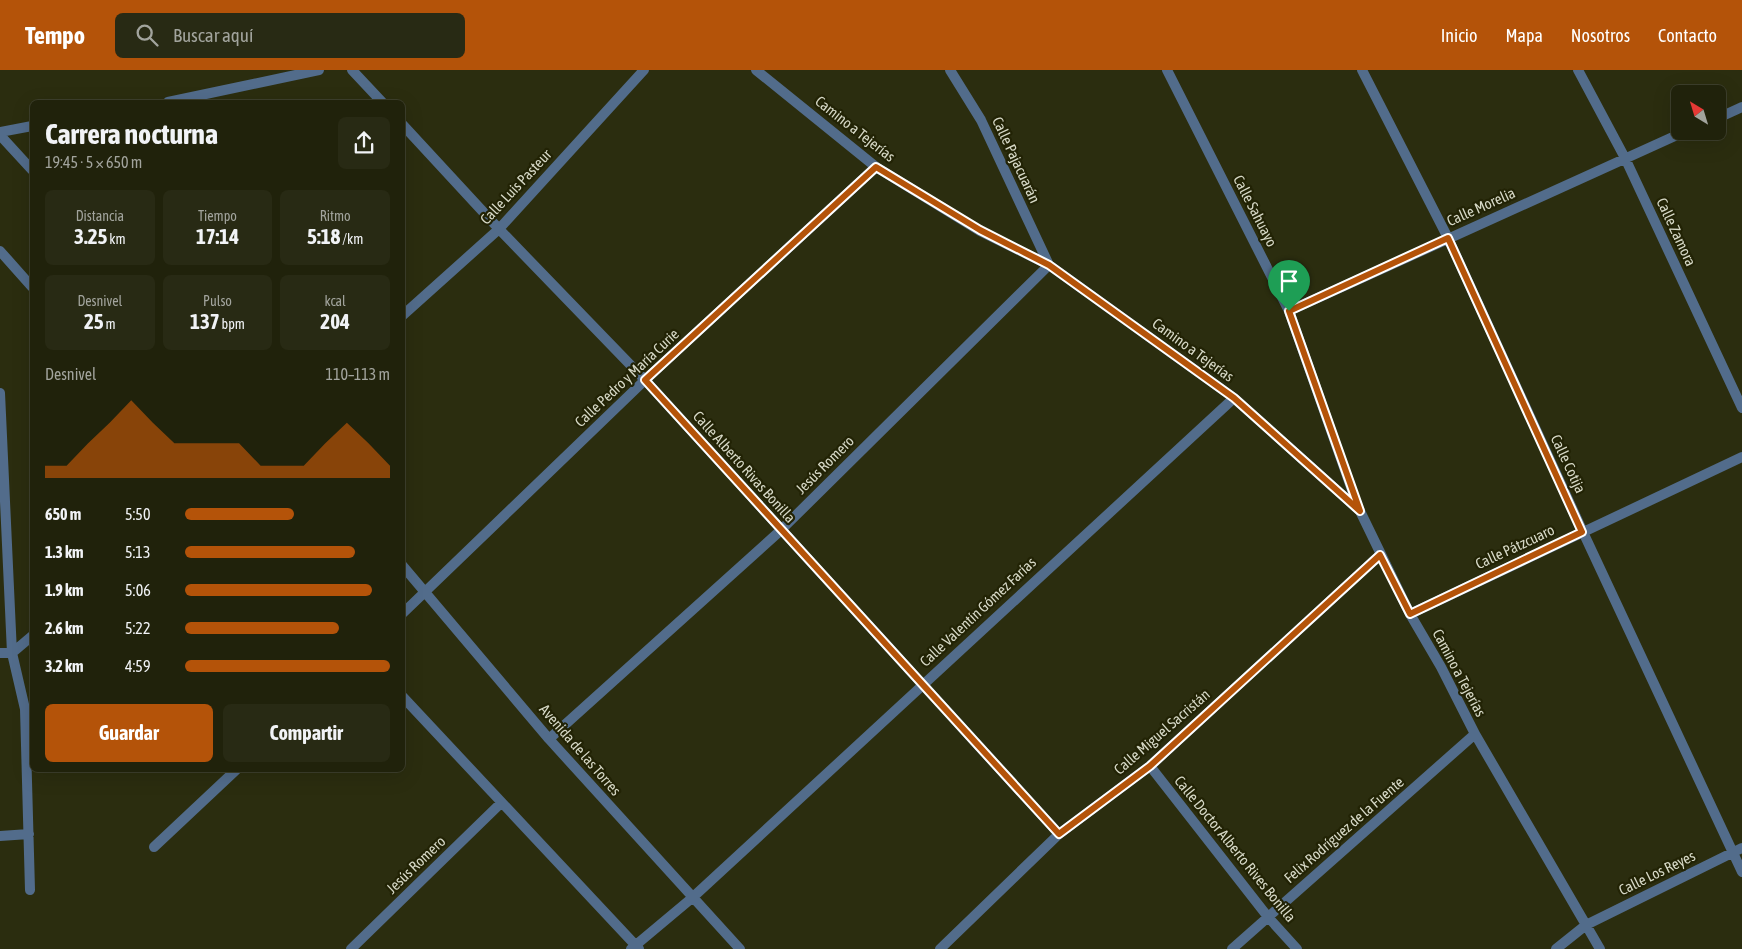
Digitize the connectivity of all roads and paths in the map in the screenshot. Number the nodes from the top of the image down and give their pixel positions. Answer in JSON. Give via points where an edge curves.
{"nodes":[{"id":1,"x":319,"y":70,"type":"edge"},
{"id":2,"x":352,"y":70,"type":"edge"},
{"id":3,"x":644,"y":70,"type":"edge"},
{"id":4,"x":756,"y":70,"type":"edge"},
{"id":5,"x":950,"y":70,"type":"edge"},
{"id":6,"x":1167,"y":70,"type":"edge"},
{"id":7,"x":1362,"y":70,"type":"edge"},
{"id":8,"x":1578,"y":70,"type":"edge"},
{"id":9,"x":183,"y":100,"type":"edge"},
{"id":10,"x":380,"y":100,"type":"edge"},
{"id":11,"x":1742,"y":107,"type":"edge"},
{"id":12,"x":1726,"y":114,"type":"edge"},
{"id":13,"x":30,"y":126,"type":"edge"},
{"id":14,"x":405,"y":127,"type":"edge"},
{"id":15,"x":0,"y":133,"type":"edge"},
{"id":16,"x":1671,"y":138,"type":"edge"},
{"id":17,"x":1625,"y":158,"type":"junction"},
{"id":18,"x":876,"y":167,"type":"junction"},
{"id":19,"x":30,"y":168,"type":"edge"},
{"id":20,"x":499,"y":229,"type":"junction"},
{"id":21,"x":1448,"y":238,"type":"junction"},
{"id":22,"x":0,"y":251,"type":"edge"},
{"id":23,"x":1049,"y":265,"type":"junction"},
{"id":24,"x":30,"y":285,"type":"edge"},
{"id":25,"x":1289,"y":311,"type":"junction"},
{"id":26,"x":405,"y":313,"type":"edge"},
{"id":27,"x":645,"y":380,"type":"junction"},
{"id":28,"x":0,"y":393,"type":"edge"},
{"id":29,"x":1234,"y":398,"type":"junction"},
{"id":30,"x":1742,"y":408,"type":"edge"},
{"id":31,"x":1742,"y":457,"type":"edge"},
{"id":32,"x":1,"y":461,"type":"edge"},
{"id":33,"x":1360,"y":511,"type":"junction"},
{"id":34,"x":780,"y":531,"type":"junction"},
{"id":35,"x":1582,"y":532,"type":"junction"},
{"id":36,"x":1380,"y":555,"type":"junction"},
{"id":37,"x":405,"y":568,"type":"edge"},
{"id":38,"x":426,"y":591,"type":"junction"},
{"id":39,"x":405,"y":611,"type":"edge"},
{"id":40,"x":1410,"y":614,"type":"junction"},
{"id":41,"x":30,"y":638,"type":"edge"},
{"id":42,"x":0,"y":653,"type":"edge"},
{"id":43,"x":12,"y":653,"type":"junction"},
{"id":44,"x":922,"y":684,"type":"junction"},
{"id":45,"x":405,"y":699,"type":"edge"},
{"id":46,"x":1475,"y":734,"type":"junction"},
{"id":47,"x":549,"y":739,"type":"junction"},
{"id":48,"x":1150,"y":766,"type":"junction"},
{"id":49,"x":234,"y":772,"type":"edge"},
{"id":50,"x":501,"y":803,"type":"junction"},
{"id":51,"x":28,"y":834,"type":"junction"},
{"id":52,"x":1059,"y":834,"type":"junction"},
{"id":53,"x":0,"y":836,"type":"edge"},
{"id":54,"x":154,"y":847,"type":"dead end"},
{"id":55,"x":1738,"y":850,"type":"edge"},
{"id":56,"x":1742,"y":872,"type":"edge"},
{"id":57,"x":30,"y":890,"type":"dead end"},
{"id":58,"x":692,"y":898,"type":"junction"},
{"id":59,"x":1268,"y":917,"type":"junction"},
{"id":60,"x":1586,"y":925,"type":"junction"},
{"id":61,"x":635,"y":948,"type":"edge"},
{"id":62,"x":351,"y":949,"type":"edge"},
{"id":63,"x":740,"y":949,"type":"edge"},
{"id":64,"x":940,"y":949,"type":"edge"},
{"id":65,"x":1232,"y":949,"type":"edge"},
{"id":66,"x":1297,"y":949,"type":"edge"},
{"id":67,"x":1556,"y":949,"type":"edge"},
{"id":68,"x":1600,"y":949,"type":"edge"}],
"edges":[{"from":1,"to":9,"type":"street"},
{"from":2,"to":10,"type":"street"},
{"from":3,"to":20,"type":"street","name":"Calle Luis Pasteur"},
{"from":4,"to":18,"type":"street","name":"Camino a Tejerías"},
{"from":5,"to":23,"type":"street","name":"Calle Pajacuarán","via":[[981,120]]},
{"from":6,"to":25,"type":"street","name":"Calle Sahuayo"},
{"from":7,"to":21,"type":"street","name":"Calle Cotija"},
{"from":8,"to":17,"type":"street","name":"Calle Zamora"},
{"from":11,"to":12,"type":"street"},
{"from":13,"to":15,"type":"street"},
{"from":14,"to":20,"type":"street","name":"Calle Alberto Rivas Bonilla"},
{"from":15,"to":19,"type":"street"},
{"from":16,"to":17,"type":"street","name":"Calle Morelia"},
{"from":17,"to":21,"type":"street","name":"Calle Morelia"},
{"from":17,"to":30,"type":"street","name":"Calle Zamora"},
{"from":18,"to":23,"type":"street","name":"Camino a Tejerías","via":[[980,230]]},
{"from":18,"to":27,"type":"street","name":"Calle Pedro y María Curie"},
{"from":20,"to":26,"type":"street","name":"Calle Luis Pasteur"},
{"from":20,"to":27,"type":"street","name":"Calle Alberto Rivas Bonilla"},
{"from":21,"to":25,"type":"street","name":"Calle Morelia"},
{"from":21,"to":35,"type":"street","name":"Calle Cotija"},
{"from":22,"to":24,"type":"street"},
{"from":23,"to":29,"type":"street","name":"Camino a Tejerías"},
{"from":23,"to":34,"type":"street","name":"Jesús Romero"},
{"from":25,"to":33,"type":"street","name":"Calle Sahuayo"},
{"from":27,"to":34,"type":"street","name":"Calle Alberto Rivas Bonilla"},
{"from":27,"to":38,"type":"street","name":"Calle Pedro y María Curie"},
{"from":28,"to":32,"type":"street"},
{"from":29,"to":33,"type":"street","name":"Camino a Tejerías"},
{"from":29,"to":44,"type":"street","name":"Calle Valentín Gómez Farías"},
{"from":31,"to":35,"type":"street","name":"Calle Pátzcuaro"},
{"from":32,"to":43,"type":"street"},
{"from":33,"to":36,"type":"street","name":"Camino a Tejerías"},
{"from":34,"to":44,"type":"street","name":"Calle Alberto Rivas Bonilla"},
{"from":34,"to":47,"type":"street","name":"Jesús Romero"},
{"from":35,"to":40,"type":"street","name":"Calle Pátzcuaro"},
{"from":35,"to":55,"type":"street","name":"Calle Cotija"},
{"from":36,"to":40,"type":"street","name":"Camino a Tejerías"},
{"from":36,"to":48,"type":"street","name":"Calle Miguel Sacristán"},
{"from":37,"to":38,"type":"street","name":"Avenida de las Torres"},
{"from":38,"to":39,"type":"street","name":"Calle Pedro y María Curie"},
{"from":38,"to":47,"type":"street","name":"Avenida de las Torres"},
{"from":40,"to":46,"type":"street","name":"Camino a Tejerías"},
{"from":41,"to":43,"type":"street"},
{"from":42,"to":43,"type":"street"},
{"from":43,"to":51,"type":"street","via":[[24,708]]},
{"from":44,"to":52,"type":"street","name":"Calle Alberto Rivas Bonilla"},
{"from":44,"to":58,"type":"street","name":"Calle Valentín Gómez Farías"},
{"from":45,"to":50,"type":"street"},
{"from":46,"to":59,"type":"street","name":"Felix Rodríguez de la Fuente"},
{"from":46,"to":60,"type":"street","name":"Camino a Tejerías"},
{"from":47,"to":58,"type":"street","name":"Avenida de las Torres"},
{"from":48,"to":52,"type":"street","name":"Calle Miguel Sacristán"},
{"from":48,"to":59,"type":"street","name":"Calle Doctor Alberto Rives Bonilla"},
{"from":49,"to":54,"type":"street"},
{"from":50,"to":61,"type":"street"},
{"from":50,"to":62,"type":"street","name":"Jesús Romero"},
{"from":51,"to":53,"type":"street"},
{"from":51,"to":57,"type":"street"},
{"from":52,"to":64,"type":"street","name":"Calle Miguel Sacristán"},
{"from":55,"to":56,"type":"street","name":"Calle Cotija"},
{"from":55,"to":60,"type":"street","name":"Calle Los Reyes"},
{"from":58,"to":61,"type":"street","name":"Calle Valentín Gómez Farías"},
{"from":58,"to":63,"type":"street","name":"Avenida de las Torres"},
{"from":59,"to":65,"type":"street","name":"Felix Rodríguez de la Fuente"},
{"from":59,"to":66,"type":"street","name":"Calle Doctor Alberto Rives Bonilla"},
{"from":60,"to":67,"type":"street","name":"Calle Los Reyes"},
{"from":60,"to":68,"type":"street","name":"Camino a Tejerías"}]}
